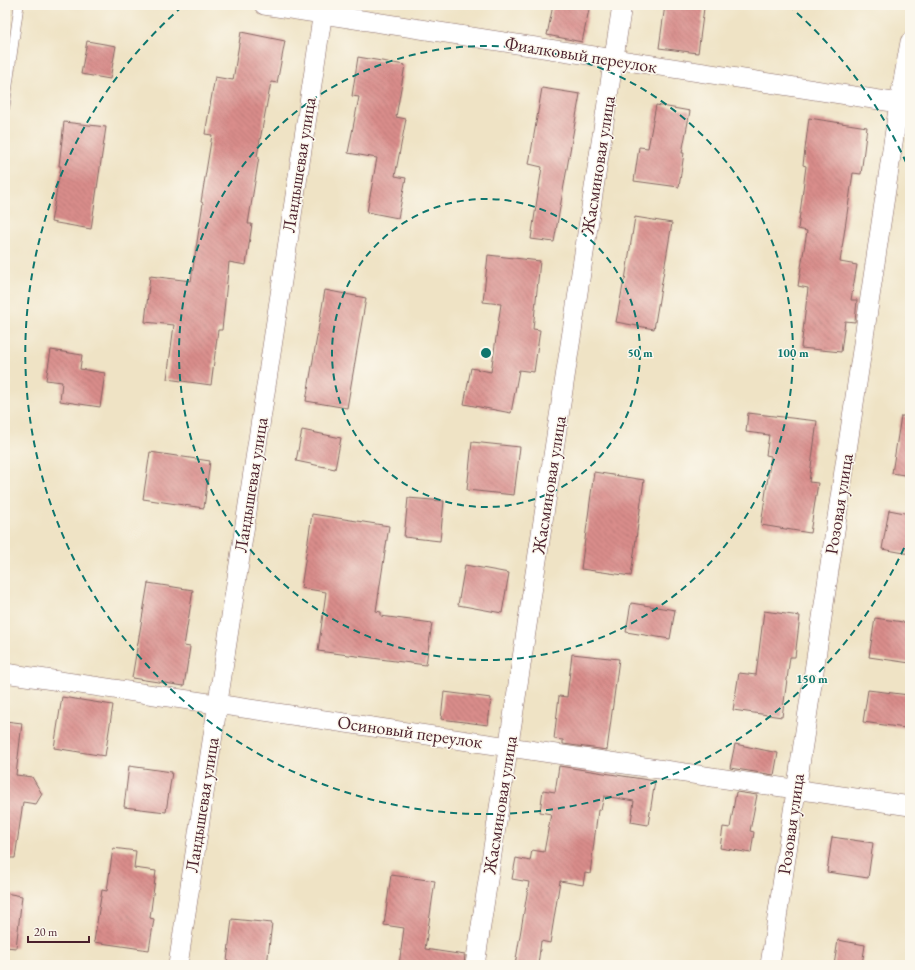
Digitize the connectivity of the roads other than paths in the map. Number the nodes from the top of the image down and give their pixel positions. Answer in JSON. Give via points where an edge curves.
{"nodes":[{"id":1,"x":19,"y":5,"type":"edge"},
{"id":2,"x":264,"y":5,"type":"edge"},
{"id":3,"x":622,"y":5,"type":"edge"},
{"id":4,"x":323,"y":9,"type":"edge"},
{"id":5,"x":910,"y":42,"type":"edge"},
{"id":6,"x":614,"y":60,"type":"junction"},
{"id":7,"x":899,"y":103,"type":"junction"},
{"id":8,"x":5,"y":107,"type":"edge"},
{"id":9,"x":5,"y":673,"type":"edge"},
{"id":10,"x":218,"y":705,"type":"junction"},
{"id":11,"x":509,"y":746,"type":"junction"},
{"id":12,"x":796,"y":790,"type":"junction"},
{"id":13,"x":910,"y":806,"type":"edge"},
{"id":14,"x":178,"y":965,"type":"edge"},
{"id":15,"x":475,"y":965,"type":"edge"},
{"id":16,"x":770,"y":965,"type":"edge"}],
"edges":[{"from":1,"to":8,"type":"lane"},
{"from":2,"to":4,"type":"street","name":"Фиалковый переулок"},
{"from":3,"to":6,"type":"street","name":"Жасминовая улица"},
{"from":4,"to":6,"type":"street","name":"Фиалковый переулок"},
{"from":4,"to":10,"type":"street","name":"Ландышевая улица"},
{"from":5,"to":7,"type":"street","name":"Розовая улица"},
{"from":6,"to":7,"type":"street","name":"Фиалковый переулок"},
{"from":6,"to":11,"type":"street","name":"Жасминовая улица"},
{"from":7,"to":12,"type":"street","name":"Розовая улица"},
{"from":9,"to":10,"type":"street","name":"Осиновый переулок"},
{"from":10,"to":11,"type":"street","name":"Осиновый переулок"},
{"from":10,"to":14,"type":"street","name":"Ландышевая улица"},
{"from":11,"to":12,"type":"street","name":"Осиновый переулок"},
{"from":11,"to":15,"type":"street","name":"Жасминовая улица"},
{"from":12,"to":13,"type":"street","name":"Осиновый переулок"},
{"from":12,"to":16,"type":"street","name":"Розовая улица"}]}
